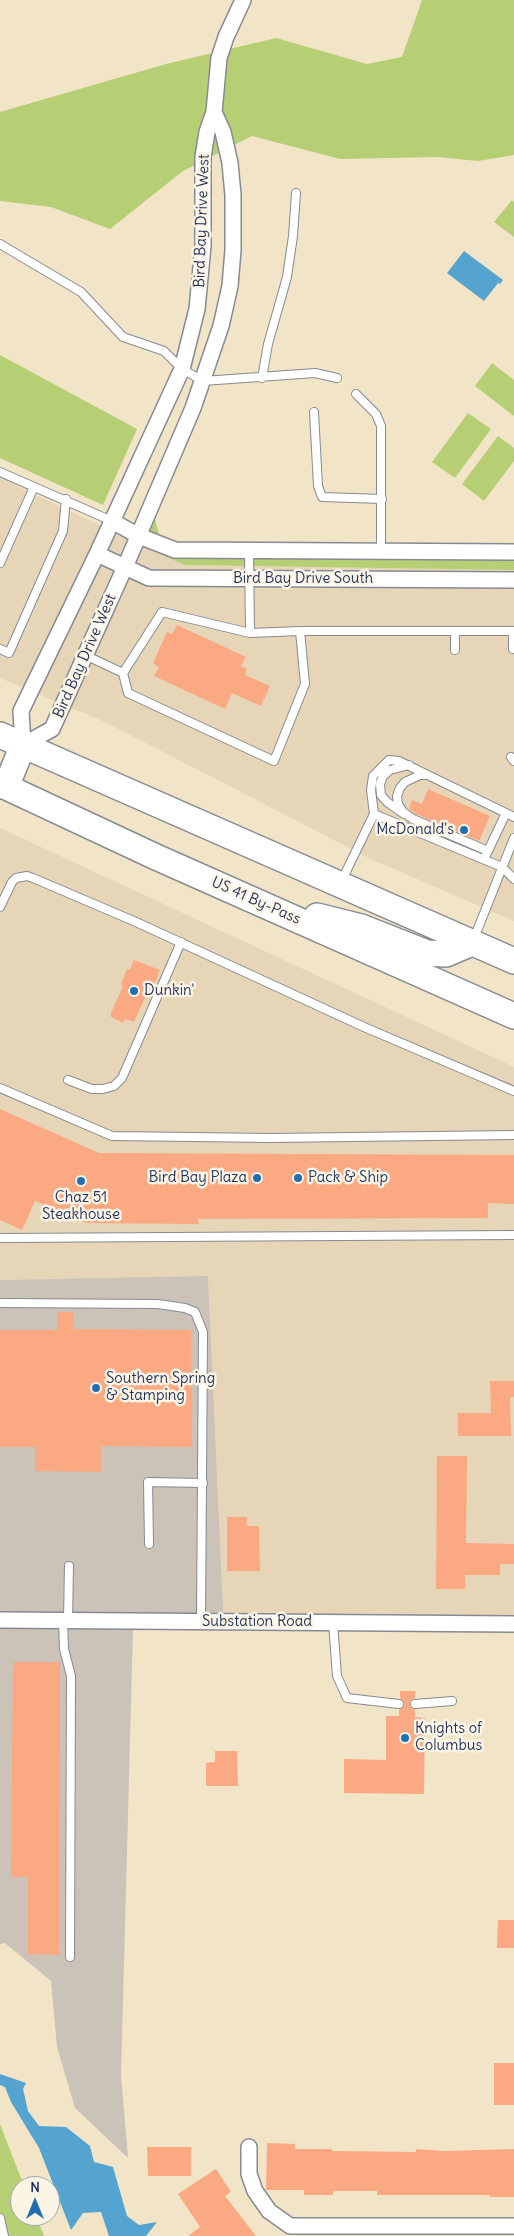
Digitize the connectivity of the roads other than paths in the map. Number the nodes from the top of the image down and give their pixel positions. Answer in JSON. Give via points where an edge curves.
{"nodes":[{"id":1,"x":243,"y":0,"type":"edge"},
{"id":2,"x":214,"y":112,"type":"junction"},
{"id":3,"x":296,"y":193,"type":"dead end"},
{"id":4,"x":0,"y":244,"type":"edge"},
{"id":5,"x":182,"y":369,"type":"junction"},
{"id":6,"x":262,"y":378,"type":"junction"},
{"id":7,"x":337,"y":378,"type":"dead end"},
{"id":8,"x":203,"y":381,"type":"junction"},
{"id":9,"x":356,"y":394,"type":"dead end"},
{"id":10,"x":314,"y":412,"type":"dead end"},
{"id":11,"x":0,"y":472,"type":"edge"},
{"id":12,"x":34,"y":487,"type":"junction"},
{"id":13,"x":66,"y":499,"type":"junction"},
{"id":14,"x":382,"y":499,"type":"junction"},
{"id":15,"x":112,"y":521,"type":"junction"},
{"id":16,"x":139,"y":536,"type":"junction"},
{"id":17,"x":249,"y":550,"type":"junction"},
{"id":18,"x":381,"y":551,"type":"junction"},
{"id":19,"x":514,"y":552,"type":"edge"},
{"id":20,"x":97,"y":554,"type":"junction"},
{"id":21,"x":0,"y":563,"type":"edge"},
{"id":22,"x":125,"y":567,"type":"junction"},
{"id":23,"x":249,"y":578,"type":"junction"},
{"id":24,"x":514,"y":580,"type":"edge"},
{"id":25,"x":300,"y":631,"type":"junction"},
{"id":26,"x":456,"y":631,"type":"junction"},
{"id":27,"x":514,"y":631,"type":"edge"},
{"id":28,"x":250,"y":632,"type":"junction"},
{"id":29,"x":0,"y":649,"type":"edge"},
{"id":30,"x":513,"y":649,"type":"edge"},
{"id":31,"x":455,"y":650,"type":"dead end"},
{"id":32,"x":85,"y":655,"type":"junction"},
{"id":33,"x":123,"y":673,"type":"junction"},
{"id":34,"x":0,"y":734,"type":"edge"},
{"id":35,"x":23,"y":745,"type":"junction"},
{"id":36,"x":409,"y":765,"type":"junction"},
{"id":37,"x":429,"y":775,"type":"junction"},
{"id":38,"x":3,"y":788,"type":"edge"},
{"id":39,"x":506,"y":813,"type":"junction"},
{"id":40,"x":374,"y":814,"type":"junction"},
{"id":41,"x":514,"y":817,"type":"edge"},
{"id":42,"x":413,"y":819,"type":"junction"},
{"id":43,"x":514,"y":838,"type":"edge"},
{"id":44,"x":488,"y":851,"type":"junction"},
{"id":45,"x":484,"y":859,"type":"junction"},
{"id":46,"x":502,"y":867,"type":"junction"},
{"id":47,"x":514,"y":879,"type":"edge"},
{"id":48,"x":340,"y":884,"type":"junction"},
{"id":49,"x":0,"y":907,"type":"edge"},
{"id":50,"x":275,"y":910,"type":"junction"},
{"id":51,"x":181,"y":942,"type":"junction"},
{"id":52,"x":472,"y":942,"type":"junction"},
{"id":53,"x":514,"y":961,"type":"edge"},
{"id":54,"x":514,"y":1016,"type":"edge"},
{"id":55,"x":68,"y":1080,"type":"dead end"},
{"id":56,"x":0,"y":1088,"type":"edge"},
{"id":57,"x":514,"y":1091,"type":"edge"},
{"id":58,"x":514,"y":1135,"type":"edge"},
{"id":59,"x":514,"y":1236,"type":"edge"},
{"id":60,"x":0,"y":1238,"type":"edge"},
{"id":61,"x":0,"y":1303,"type":"edge"},
{"id":62,"x":203,"y":1483,"type":"junction"},
{"id":63,"x":149,"y":1544,"type":"dead end"},
{"id":64,"x":69,"y":1566,"type":"dead end"},
{"id":65,"x":0,"y":1620,"type":"edge"},
{"id":66,"x":66,"y":1620,"type":"junction"},
{"id":67,"x":201,"y":1622,"type":"junction"},
{"id":68,"x":333,"y":1623,"type":"junction"},
{"id":69,"x":514,"y":1624,"type":"edge"},
{"id":70,"x":452,"y":1701,"type":"dead end"},
{"id":71,"x":399,"y":1704,"type":"dead end"},
{"id":72,"x":415,"y":1704,"type":"dead end"},
{"id":73,"x":70,"y":1956,"type":"dead end"},
{"id":74,"x":249,"y":2147,"type":"dead end"},
{"id":75,"x":0,"y":2218,"type":"edge"},
{"id":76,"x":290,"y":2226,"type":"junction"},
{"id":77,"x":514,"y":2226,"type":"edge"},
{"id":78,"x":4,"y":2236,"type":"edge"},
{"id":79,"x":304,"y":2236,"type":"edge"}],
"edges":[{"from":1,"to":2,"type":"street","name":"Bird Bay Drive West","via":[[219,58]]},
{"from":2,"to":5,"type":"street","name":"Bird Bay Drive West","via":[[203,157],[203,246],[197,309]]},
{"from":2,"to":8,"type":"street","name":"Bird Bay Drive West","via":[[223,132],[230,163],[233,250],[230,286],[221,326]]},
{"from":3,"to":6,"type":"lane","via":[[287,277]]},
{"from":4,"to":5,"type":"lane","via":[[81,292],[123,336],[164,351]]},
{"from":5,"to":8,"type":"lane"},
{"from":5,"to":15,"type":"street","name":"Bird Bay Drive West"},
{"from":6,"to":7,"type":"lane","via":[[315,373]]},
{"from":6,"to":8,"type":"lane"},
{"from":8,"to":16,"type":"street","name":"Bird Bay Drive West"},
{"from":9,"to":14,"type":"lane","via":[[376,414],[381,426]]},
{"from":10,"to":14,"type":"lane","via":[[318,486],[322,497]]},
{"from":11,"to":12,"type":"lane"},
{"from":12,"to":13,"type":"lane"},
{"from":12,"to":21,"type":"lane"},
{"from":13,"to":15,"type":"lane"},
{"from":13,"to":29,"type":"lane","via":[[64,531],[9,653]]},
{"from":14,"to":18,"type":"lane"},
{"from":15,"to":16,"type":"street","name":"Bird Bay Drive South"},
{"from":15,"to":20,"type":"street","name":"Bird Bay Drive West"},
{"from":16,"to":17,"type":"street","name":"Bird Bay Drive South","via":[[175,550]]},
{"from":16,"to":22,"type":"street","name":"Bird Bay Drive West"},
{"from":17,"to":18,"type":"street","name":"Bird Bay Drive South"},
{"from":17,"to":23,"type":"lane"},
{"from":18,"to":19,"type":"street","name":"Bird Bay Drive South"},
{"from":20,"to":22,"type":"street","name":"Bird Bay Drive South"},
{"from":20,"to":35,"type":"street","name":"Bird Bay Drive West","via":[[22,711]]},
{"from":22,"to":23,"type":"street","name":"Bird Bay Drive South","via":[[149,578]]},
{"from":22,"to":32,"type":"street","name":"Bird Bay Drive West"},
{"from":23,"to":24,"type":"street","name":"Bird Bay Drive South"},
{"from":23,"to":28,"type":"lane"},
{"from":25,"to":26,"type":"lane"},
{"from":25,"to":28,"type":"lane"},
{"from":25,"to":33,"type":"lane","via":[[306,684],[274,761],[128,694]]},
{"from":26,"to":27,"type":"lane"},
{"from":26,"to":31,"type":"lane"},
{"from":27,"to":30,"type":"lane"},
{"from":28,"to":33,"type":"lane","via":[[162,612]]},
{"from":32,"to":33,"type":"lane"},
{"from":32,"to":35,"type":"street","name":"Bird Bay Drive West","via":[[52,728]]},
{"from":34,"to":35,"type":"main road"},
{"from":35,"to":38,"type":"main road"},
{"from":35,"to":48,"type":"main road"},
{"from":36,"to":37,"type":"lane"},
{"from":36,"to":40,"type":"lane","via":[[389,760],[376,771],[371,790]]},
{"from":36,"to":42,"type":"lane","via":[[390,770],[380,784],[381,795],[387,802]]},
{"from":37,"to":39,"type":"lane"},
{"from":37,"to":42,"type":"lane","via":[[406,782],[397,796],[398,804]]},
{"from":38,"to":50,"type":"main road","name":"US 41 By-Pass"},
{"from":39,"to":41,"type":"lane"},
{"from":39,"to":44,"type":"lane"},
{"from":40,"to":45,"type":"lane"},
{"from":40,"to":48,"type":"lane"},
{"from":42,"to":44,"type":"lane"},
{"from":43,"to":46,"type":"lane"},
{"from":44,"to":45,"type":"lane"},
{"from":45,"to":46,"type":"lane"},
{"from":46,"to":47,"type":"lane"},
{"from":46,"to":52,"type":"lane"},
{"from":48,"to":52,"type":"main road"},
{"from":49,"to":51,"type":"lane","via":[[12,882],[27,876]]},
{"from":50,"to":52,"type":"main road","via":[[341,921],[427,953],[446,954]]},
{"from":50,"to":54,"type":"main road","name":"US 41 By-Pass"},
{"from":51,"to":55,"type":"lane","via":[[122,1078],[114,1086],[103,1089],[92,1089]]},
{"from":51,"to":57,"type":"lane","via":[[364,1027]]},
{"from":52,"to":53,"type":"main road"},
{"from":56,"to":58,"type":"lane","via":[[112,1136]]},
{"from":59,"to":60,"type":"lane"},
{"from":61,"to":62,"type":"lane","via":[[158,1304],[195,1312],[203,1332]]},
{"from":62,"to":63,"type":"lane","via":[[148,1482]]},
{"from":62,"to":67,"type":"lane"},
{"from":64,"to":66,"type":"lane"},
{"from":65,"to":66,"type":"street","name":"Substation Road"},
{"from":66,"to":67,"type":"street","name":"Substation Road"},
{"from":66,"to":73,"type":"lane","via":[[64,1649],[71,1676]]},
{"from":67,"to":68,"type":"street","name":"Substation Road"},
{"from":68,"to":69,"type":"street","name":"Substation Road"},
{"from":68,"to":71,"type":"lane","via":[[337,1676],[347,1698]]},
{"from":70,"to":72,"type":"lane"},
{"from":74,"to":76,"type":"street","via":[[249,2174],[255,2191],[269,2211]]},
{"from":75,"to":78,"type":"lane"},
{"from":76,"to":77,"type":"street"},
{"from":76,"to":79,"type":"street"}]}
